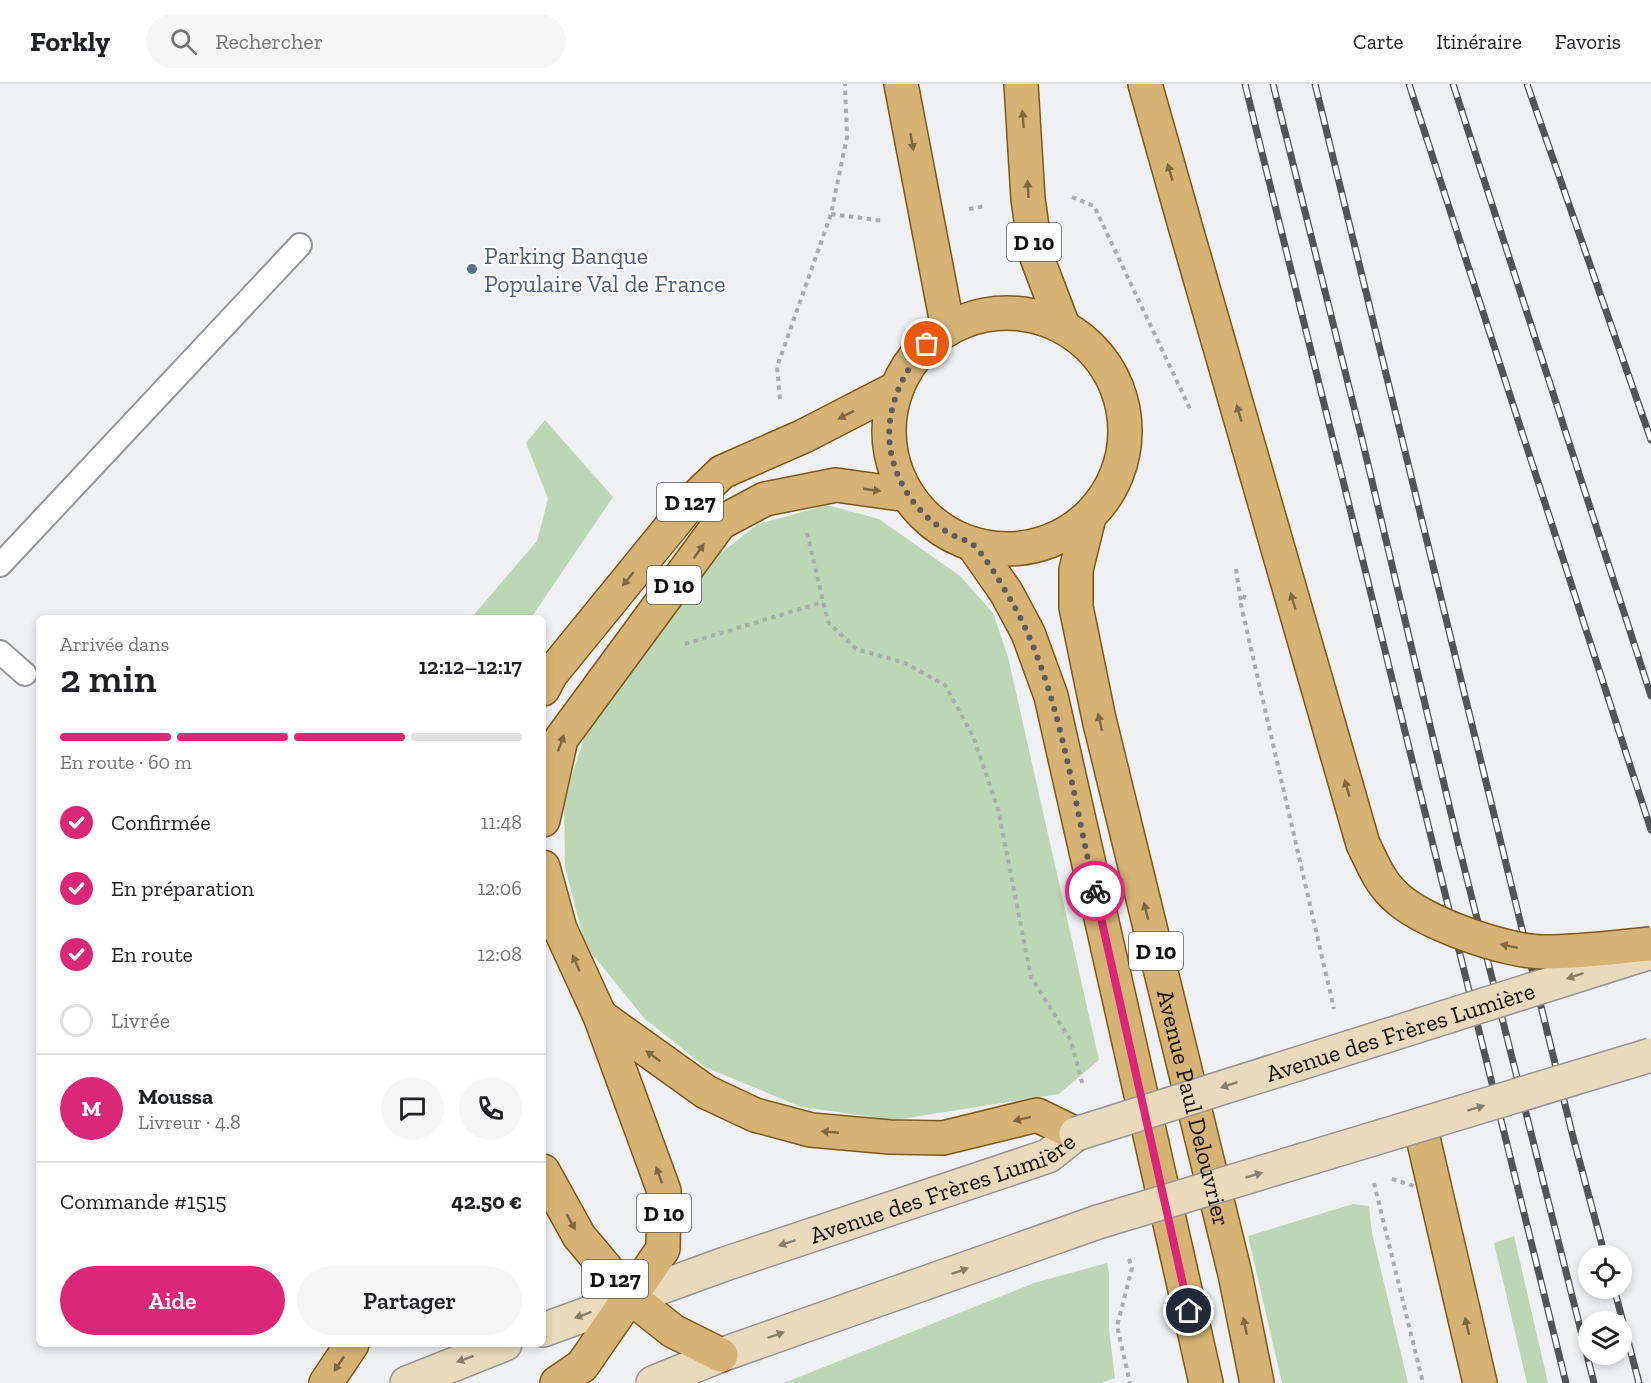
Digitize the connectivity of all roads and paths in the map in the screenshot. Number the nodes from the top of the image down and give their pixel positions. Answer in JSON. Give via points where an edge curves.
{"nodes":[{"id":1,"x":845,"y":84,"type":"edge"},
{"id":2,"x":902,"y":84,"type":"edge"},
{"id":3,"x":1021,"y":84,"type":"edge"},
{"id":4,"x":1145,"y":84,"type":"edge"},
{"id":5,"x":1065,"y":194,"type":"dead end"},
{"id":6,"x":300,"y":244,"type":"dead end"},
{"id":7,"x":1063,"y":326,"type":"junction"},
{"id":8,"x":948,"y":329,"type":"junction"},
{"id":9,"x":897,"y":388,"type":"junction"},
{"id":10,"x":780,"y":407,"type":"dead end"},
{"id":11,"x":1194,"y":418,"type":"dead end"},
{"id":12,"x":908,"y":495,"type":"junction"},
{"id":13,"x":1089,"y":517,"type":"junction"},
{"id":14,"x":805,"y":524,"type":"dead end"},
{"id":15,"x":973,"y":545,"type":"junction"},
{"id":16,"x":1235,"y":560,"type":"dead end"},
{"id":17,"x":0,"y":565,"type":"edge"},
{"id":18,"x":823,"y":602,"type":"junction"},
{"id":19,"x":1241,"y":605,"type":"dead end"},
{"id":20,"x":675,"y":647,"type":"dead end"},
{"id":21,"x":0,"y":652,"type":"edge"},
{"id":22,"x":25,"y":674,"type":"dead end"},
{"id":23,"x":546,"y":683,"type":"edge"},
{"id":24,"x":546,"y":806,"type":"edge"},
{"id":25,"x":546,"y":877,"type":"edge"},
{"id":26,"x":1651,"y":945,"type":"edge"},
{"id":27,"x":1651,"y":952,"type":"edge"},
{"id":28,"x":600,"y":1016,"type":"junction"},
{"id":29,"x":1651,"y":1055,"type":"edge"},
{"id":30,"x":1086,"y":1098,"type":"dead end"},
{"id":31,"x":1420,"y":1125,"type":"junction"},
{"id":32,"x":1076,"y":1134,"type":"junction"},
{"id":33,"x":546,"y":1176,"type":"edge"},
{"id":34,"x":1128,"y":1257,"type":"dead end"},
{"id":35,"x":630,"y":1297,"type":"junction"},
{"id":36,"x":546,"y":1329,"type":"edge"},
{"id":37,"x":350,"y":1347,"type":"edge"},
{"id":38,"x":497,"y":1347,"type":"edge"},
{"id":39,"x":721,"y":1355,"type":"junction"},
{"id":40,"x":326,"y":1383,"type":"edge"},
{"id":41,"x":407,"y":1383,"type":"edge"},
{"id":42,"x":556,"y":1383,"type":"edge"},
{"id":43,"x":653,"y":1383,"type":"edge"},
{"id":44,"x":1130,"y":1383,"type":"edge"},
{"id":45,"x":1206,"y":1383,"type":"edge"},
{"id":46,"x":1257,"y":1383,"type":"edge"},
{"id":47,"x":1480,"y":1383,"type":"edge"}],
"edges":[{"from":1,"to":10,"type":"path","via":[[847,137],[831,214],[777,367]]},
{"from":2,"to":8,"type":"main road","one_way":true},
{"from":7,"to":3,"type":"main road","number":"D 10","one_way":true,"via":[[1036,255],[1028,199]]},
{"from":26,"to":4,"type":"main road","one_way":true,"bridge":true,"via":[[1543,952],[1503,945],[1446,927],[1407,908],[1380,879],[1363,844]]},
{"from":5,"to":11,"type":"path","via":[[1094,206]]},
{"from":6,"to":17,"type":"lane"},
{"from":7,"to":8,"type":"main road","via":[[1035,315],[1005,312],[975,317]]},
{"from":7,"to":13,"type":"main road","via":[[1092,348],[1113,378],[1124,414],[1124,452],[1111,487]]},
{"from":8,"to":9,"type":"main road","via":[[921,351]]},
{"from":9,"to":12,"type":"main road","via":[[890,424],[893,461]]},
{"from":9,"to":23,"type":"main road","number":"D 127","one_way":true,"via":[[804,436],[722,472],[692,501]]},
{"from":12,"to":15,"type":"main road","via":[[926,517]]},
{"from":24,"to":12,"type":"main road","number":"D 10","one_way":true,"via":[[561,739],[720,523],[765,499],[836,485]]},
{"from":13,"to":15,"type":"main road","via":[[1064,535],[1035,546],[1004,549]]},
{"from":46,"to":13,"type":"main road","name":"Avenue Paul Delouvrier","number":"D 10","one_way":true,"via":[[1235,1274],[1076,607],[1076,570]]},
{"from":14,"to":18,"type":"path"},
{"from":15,"to":45,"type":"main road","name":"Avenue Paul Delouvrier","number":"D 10","via":[[1006,592],[1028,633],[1051,696]]},
{"from":16,"to":19,"type":"path"},
{"from":18,"to":20,"type":"path"},
{"from":18,"to":30,"type":"path","via":[[828,622],[856,649],[905,663],[945,685],[973,736],[998,809],[1031,977],[1071,1041]]},
{"from":21,"to":22,"type":"lane"},
{"from":28,"to":25,"type":"main road","number":"D 10","one_way":true,"via":[[561,929]]},
{"from":27,"to":32,"type":"main road","name":"Avenue des Frères Lumière","number":"D 127","one_way":true,"bridge":true},
{"from":32,"to":28,"type":"main road","one_way":true,"via":[[1037,1115],[943,1138],[812,1130],[755,1116],[706,1092]]},
{"from":35,"to":28,"type":"main road","number":"D 10","one_way":true,"via":[[663,1249],[664,1191]]},
{"from":31,"to":29,"type":"main road","one_way":true,"bridge":true},
{"from":39,"to":31,"type":"main road","one_way":true,"bridge":true,"via":[[1098,1222]]},
{"from":47,"to":31,"type":"main road","one_way":true},
{"from":32,"to":35,"type":"main road","name":"Avenue des Frères Lumière","number":"D 127","one_way":true,"via":[[1048,1156]]},
{"from":33,"to":35,"type":"main road","number":"D 127","one_way":true,"via":[[579,1236]]},
{"from":34,"to":44,"type":"path","via":[[1131,1268],[1118,1326]]},
{"from":35,"to":36,"type":"main road","name":"Avenue des Frères Lumière","number":"D 127","one_way":true},
{"from":35,"to":39,"type":"main road","number":"D 127","via":[[673,1331]]},
{"from":35,"to":42,"type":"main road","number":"D 10","via":[[582,1366]]},
{"from":37,"to":40,"type":"main road","one_way":true},
{"from":38,"to":41,"type":"main road","one_way":true},
{"from":39,"to":43,"type":"main road"}]}
